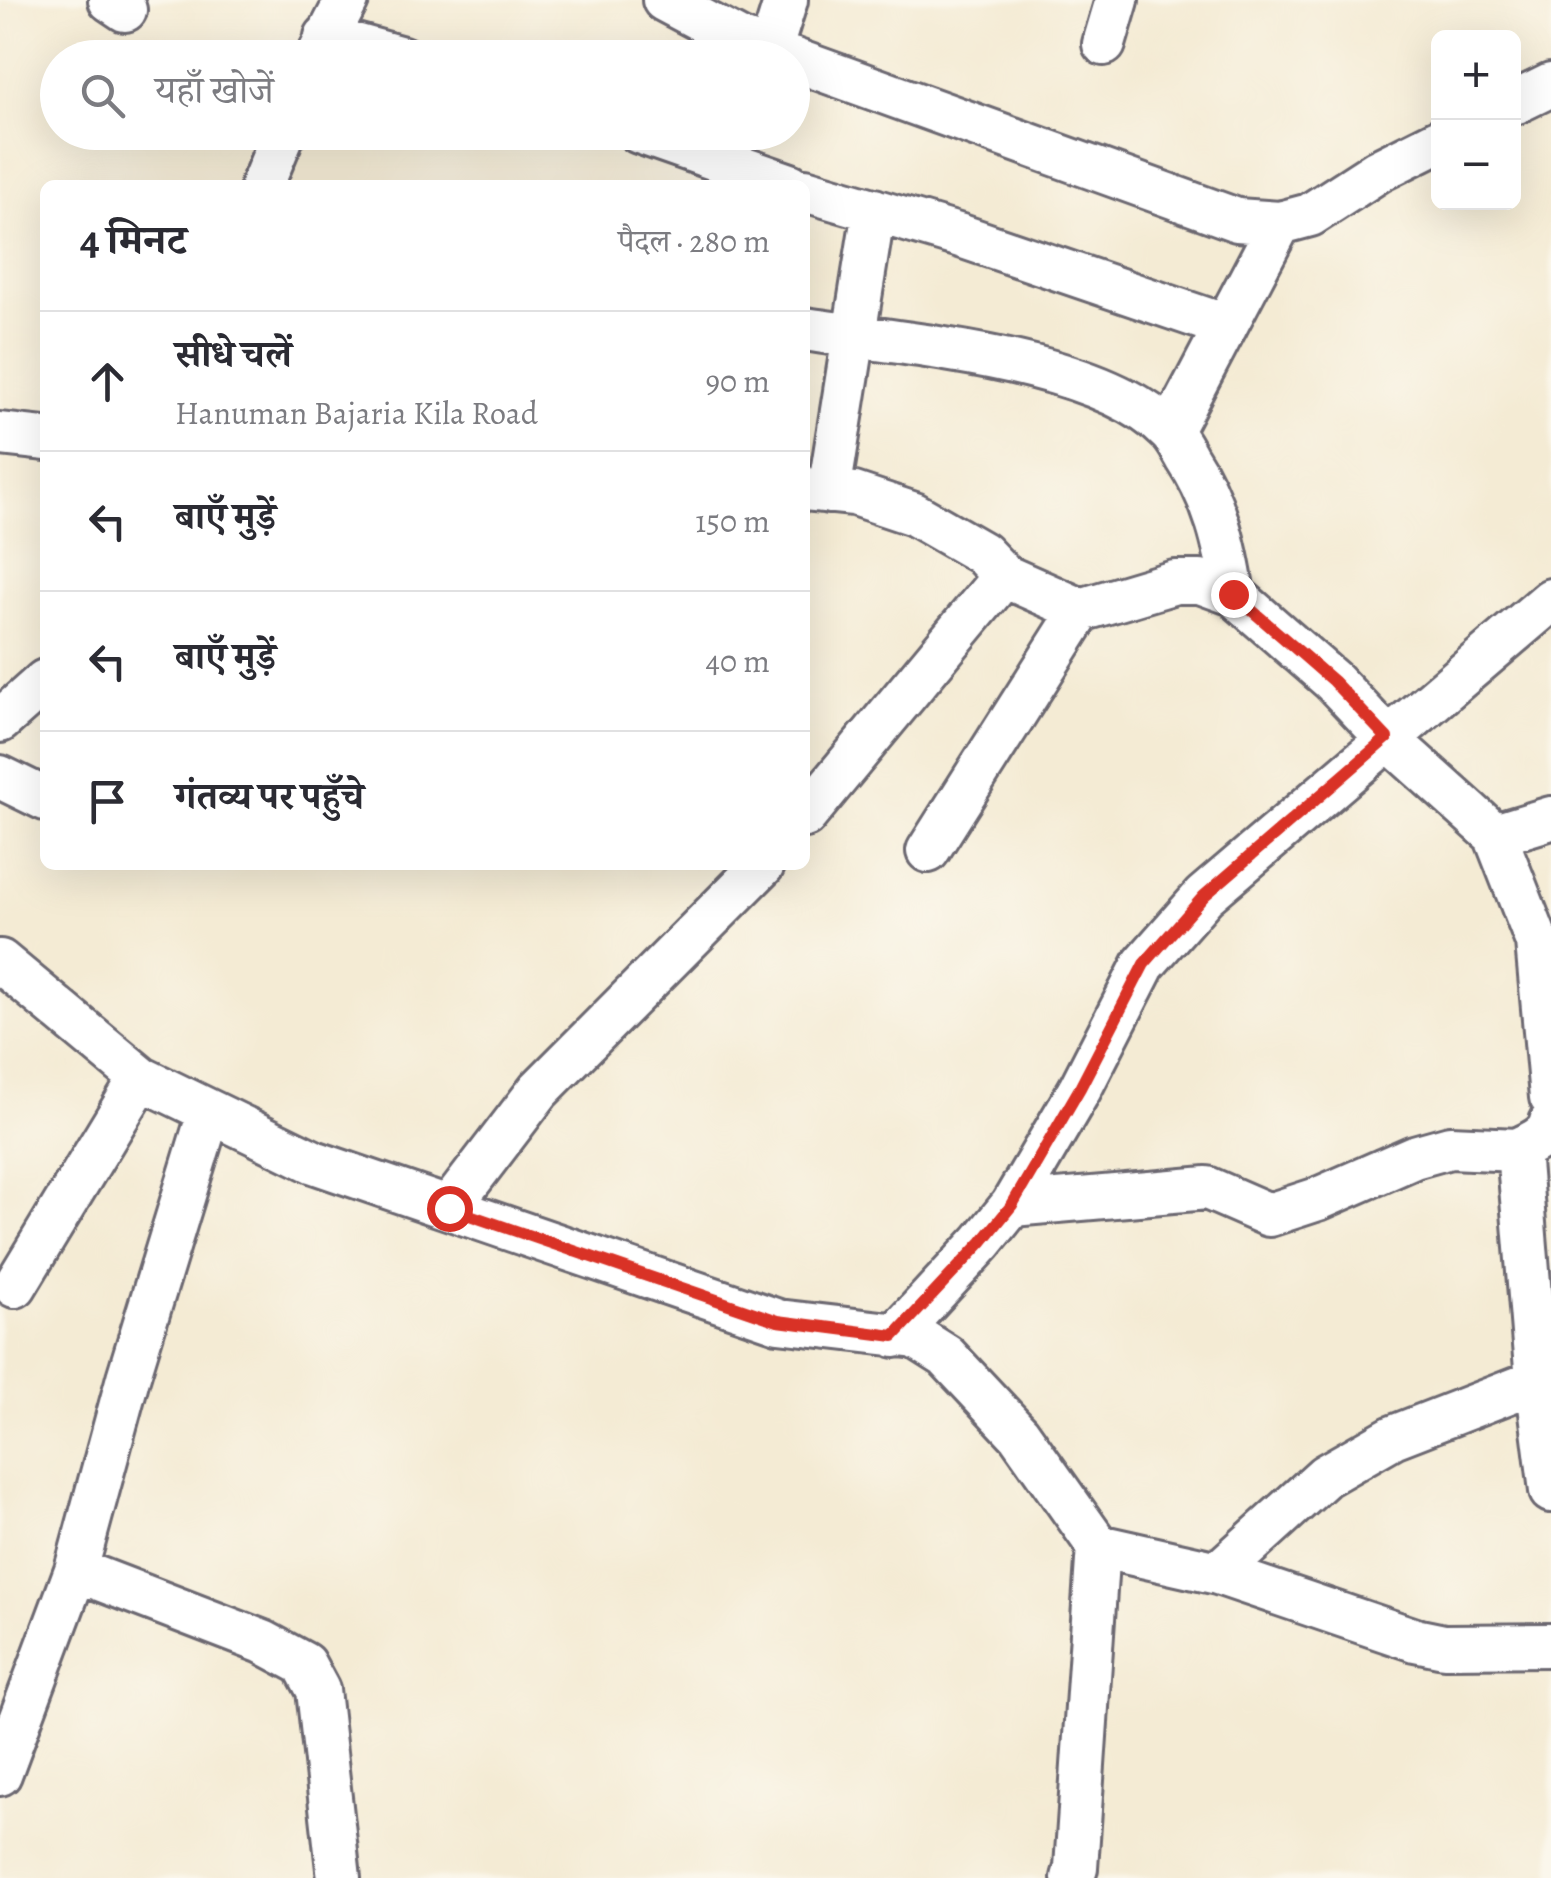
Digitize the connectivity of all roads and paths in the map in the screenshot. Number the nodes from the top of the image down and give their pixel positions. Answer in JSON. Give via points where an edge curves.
{"nodes":[{"id":1,"x":347,"y":0,"type":"edge"},
{"id":2,"x":664,"y":0,"type":"edge"},
{"id":3,"x":786,"y":0,"type":"edge"},
{"id":4,"x":1117,"y":0,"type":"edge"},
{"id":5,"x":326,"y":40,"type":"edge"},
{"id":6,"x":739,"y":40,"type":"edge"},
{"id":7,"x":785,"y":40,"type":"edge"},
{"id":8,"x":1104,"y":44,"type":"dead end"},
{"id":9,"x":810,"y":65,"type":"edge"},
{"id":10,"x":1551,"y":85,"type":"edge"},
{"id":11,"x":1521,"y":100,"type":"edge"},
{"id":12,"x":1431,"y":144,"type":"edge"},
{"id":13,"x":277,"y":150,"type":"edge"},
{"id":14,"x":690,"y":150,"type":"edge"},
{"id":15,"x":264,"y":180,"type":"edge"},
{"id":16,"x":776,"y":180,"type":"edge"},
{"id":17,"x":810,"y":191,"type":"edge"},
{"id":18,"x":874,"y":210,"type":"junction"},
{"id":19,"x":1280,"y":222,"type":"junction"},
{"id":20,"x":1226,"y":326,"type":"junction"},
{"id":21,"x":810,"y":330,"type":"edge"},
{"id":22,"x":856,"y":337,"type":"junction"},
{"id":23,"x":1170,"y":432,"type":"junction"},
{"id":24,"x":0,"y":434,"type":"edge"},
{"id":25,"x":40,"y":438,"type":"edge"},
{"id":26,"x":817,"y":490,"type":"edge"},
{"id":27,"x":1004,"y":576,"type":"junction"},
{"id":28,"x":1233,"y":594,"type":"junction"},
{"id":29,"x":1551,"y":600,"type":"edge"},
{"id":30,"x":1081,"y":610,"type":"junction"},
{"id":31,"x":40,"y":686,"type":"edge"},
{"id":32,"x":0,"y":722,"type":"edge"},
{"id":33,"x":1387,"y":738,"type":"junction"},
{"id":34,"x":0,"y":777,"type":"edge"},
{"id":35,"x":40,"y":797,"type":"edge"},
{"id":36,"x":810,"y":810,"type":"edge"},
{"id":37,"x":1551,"y":818,"type":"edge"},
{"id":38,"x":1494,"y":835,"type":"junction"},
{"id":39,"x":928,"y":851,"type":"dead end"},
{"id":40,"x":758,"y":870,"type":"edge"},
{"id":41,"x":0,"y":961,"type":"edge"},
{"id":42,"x":141,"y":1078,"type":"junction"},
{"id":43,"x":1551,"y":1097,"type":"edge"},
{"id":44,"x":209,"y":1113,"type":"junction"},
{"id":45,"x":1551,"y":1122,"type":"edge"},
{"id":46,"x":1518,"y":1150,"type":"junction"},
{"id":47,"x":1012,"y":1205,"type":"junction"},
{"id":48,"x":449,"y":1208,"type":"junction"},
{"id":49,"x":15,"y":1286,"type":"dead end"},
{"id":50,"x":894,"y":1336,"type":"junction"},
{"id":51,"x":1538,"y":1380,"type":"junction"},
{"id":52,"x":1551,"y":1491,"type":"edge"},
{"id":53,"x":1098,"y":1546,"type":"junction"},
{"id":54,"x":76,"y":1570,"type":"junction"},
{"id":55,"x":1218,"y":1573,"type":"junction"},
{"id":56,"x":1551,"y":1645,"type":"edge"},
{"id":57,"x":0,"y":1774,"type":"edge"},
{"id":58,"x":1084,"y":1875,"type":"edge"},
{"id":59,"x":339,"y":1878,"type":"edge"}],
"edges":[{"from":1,"to":5,"type":"street"},
{"from":2,"to":6,"type":"street"},
{"from":3,"to":7,"type":"street"},
{"from":4,"to":8,"type":"street"},
{"from":9,"to":19,"type":"street","via":[[1237,220]]},
{"from":10,"to":11,"type":"street"},
{"from":12,"to":19,"type":"street","via":[[1310,215]]},
{"from":13,"to":15,"type":"street"},
{"from":14,"to":16,"type":"street"},
{"from":17,"to":18,"type":"street"},
{"from":18,"to":20,"type":"street"},
{"from":18,"to":22,"type":"street"},
{"from":19,"to":20,"type":"street"},
{"from":20,"to":23,"type":"street"},
{"from":21,"to":22,"type":"street"},
{"from":22,"to":23,"type":"street","via":[[1060,373],[1117,395]]},
{"from":22,"to":26,"type":"street"},
{"from":23,"to":28,"type":"street","via":[[1206,486]]},
{"from":24,"to":25,"type":"street"},
{"from":26,"to":27,"type":"street","via":[[854,494],[914,514],[982,554]]},
{"from":27,"to":30,"type":"street"},
{"from":27,"to":36,"type":"street"},
{"from":28,"to":30,"type":"street","via":[[1200,582],[1175,582]]},
{"from":28,"to":33,"type":"street"},
{"from":29,"to":33,"type":"street"},
{"from":30,"to":39,"type":"street"},
{"from":31,"to":32,"type":"street"},
{"from":33,"to":38,"type":"street"},
{"from":33,"to":47,"type":"street","via":[[1204,896],[1144,964]]},
{"from":34,"to":35,"type":"street"},
{"from":37,"to":38,"type":"street"},
{"from":38,"to":43,"type":"street","via":[[1538,942]]},
{"from":40,"to":48,"type":"street","via":[[539,1090]]},
{"from":41,"to":42,"type":"street"},
{"from":42,"to":44,"type":"street"},
{"from":42,"to":49,"type":"street"},
{"from":44,"to":48,"type":"street","via":[[314,1162]]},
{"from":44,"to":54,"type":"street"},
{"from":45,"to":46,"type":"street"},
{"from":46,"to":47,"type":"street","via":[[1450,1147],[1269,1215],[1208,1188]]},
{"from":46,"to":51,"type":"street"},
{"from":47,"to":50,"type":"street"},
{"from":48,"to":50,"type":"street","via":[[778,1321]]},
{"from":50,"to":53,"type":"street","via":[[916,1338],[946,1356],[1019,1434]]},
{"from":51,"to":52,"type":"street"},
{"from":51,"to":55,"type":"street","via":[[1393,1436],[1325,1476]]},
{"from":53,"to":55,"type":"street"},
{"from":53,"to":58,"type":"street"},
{"from":54,"to":57,"type":"street"},
{"from":54,"to":59,"type":"street","via":[[304,1664],[318,1690]]},
{"from":55,"to":56,"type":"street","via":[[1415,1640]]}]}
